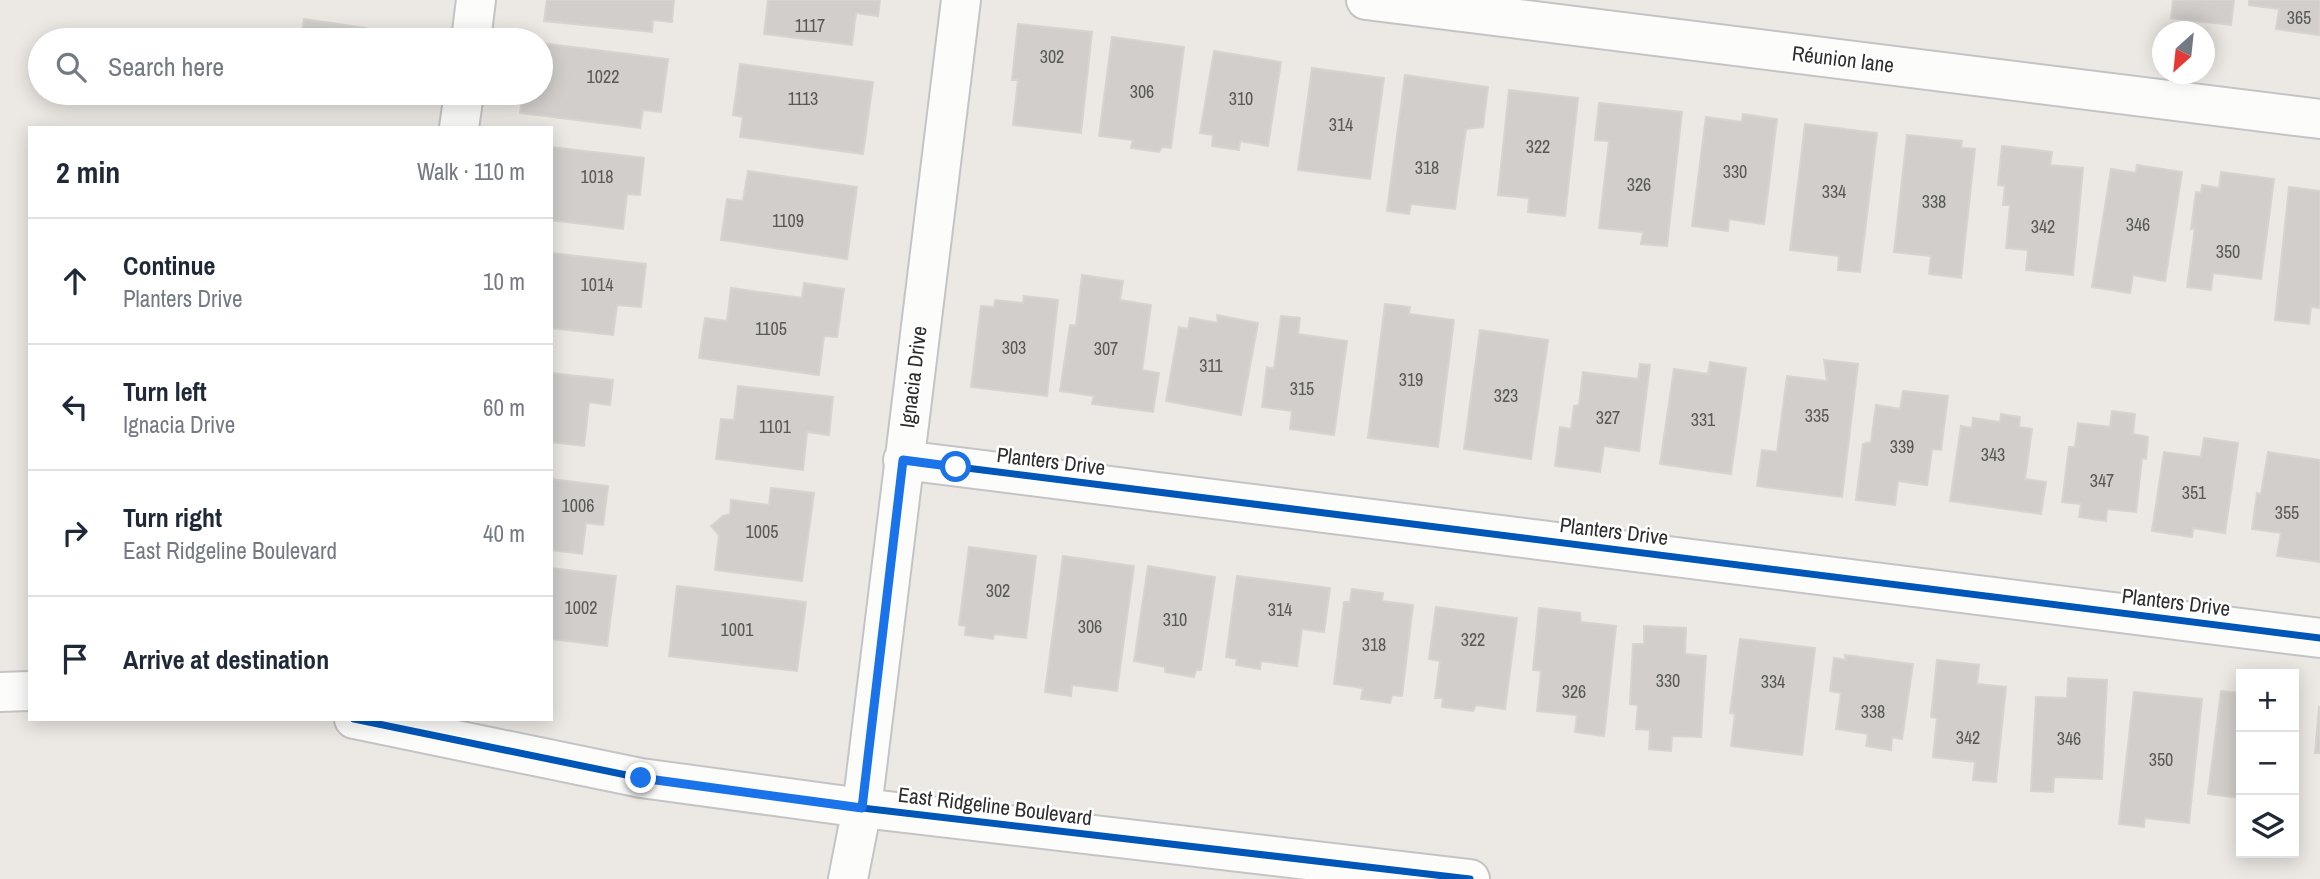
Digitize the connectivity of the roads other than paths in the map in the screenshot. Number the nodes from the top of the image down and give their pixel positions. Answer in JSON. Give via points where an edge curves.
{"nodes":[{"id":1,"x":476,"y":0,"type":"edge"},
{"id":2,"x":961,"y":0,"type":"edge"},
{"id":3,"x":1366,"y":0,"type":"edge"},
{"id":4,"x":472,"y":28,"type":"edge"},
{"id":5,"x":462,"y":105,"type":"edge"},
{"id":6,"x":2320,"y":119,"type":"edge"},
{"id":7,"x":459,"y":126,"type":"edge"},
{"id":8,"x":903,"y":460,"type":"junction"},
{"id":9,"x":2320,"y":638,"type":"edge"},
{"id":10,"x":28,"y":691,"type":"edge"},
{"id":11,"x":0,"y":692,"type":"edge"},
{"id":12,"x":373,"y":721,"type":"edge"},
{"id":13,"x":862,"y":808,"type":"junction"},
{"id":14,"x":848,"y":879,"type":"edge"},
{"id":15,"x":1470,"y":879,"type":"edge"}],
"edges":[{"from":1,"to":4,"type":"street"},
{"from":2,"to":8,"type":"street","name":"Ignacia Drive"},
{"from":3,"to":6,"type":"street","name":"Réunion lane"},
{"from":5,"to":7,"type":"street"},
{"from":8,"to":9,"type":"street","name":"Planters Drive"},
{"from":8,"to":13,"type":"street","name":"Ignacia Drive"},
{"from":10,"to":11,"type":"street"},
{"from":12,"to":13,"type":"street","name":"East Ridgeline Boulevard","via":[[641,778]]},
{"from":13,"to":14,"type":"street","name":"Ignacia Drive"},
{"from":13,"to":15,"type":"street","name":"East Ridgeline Boulevard"}]}
